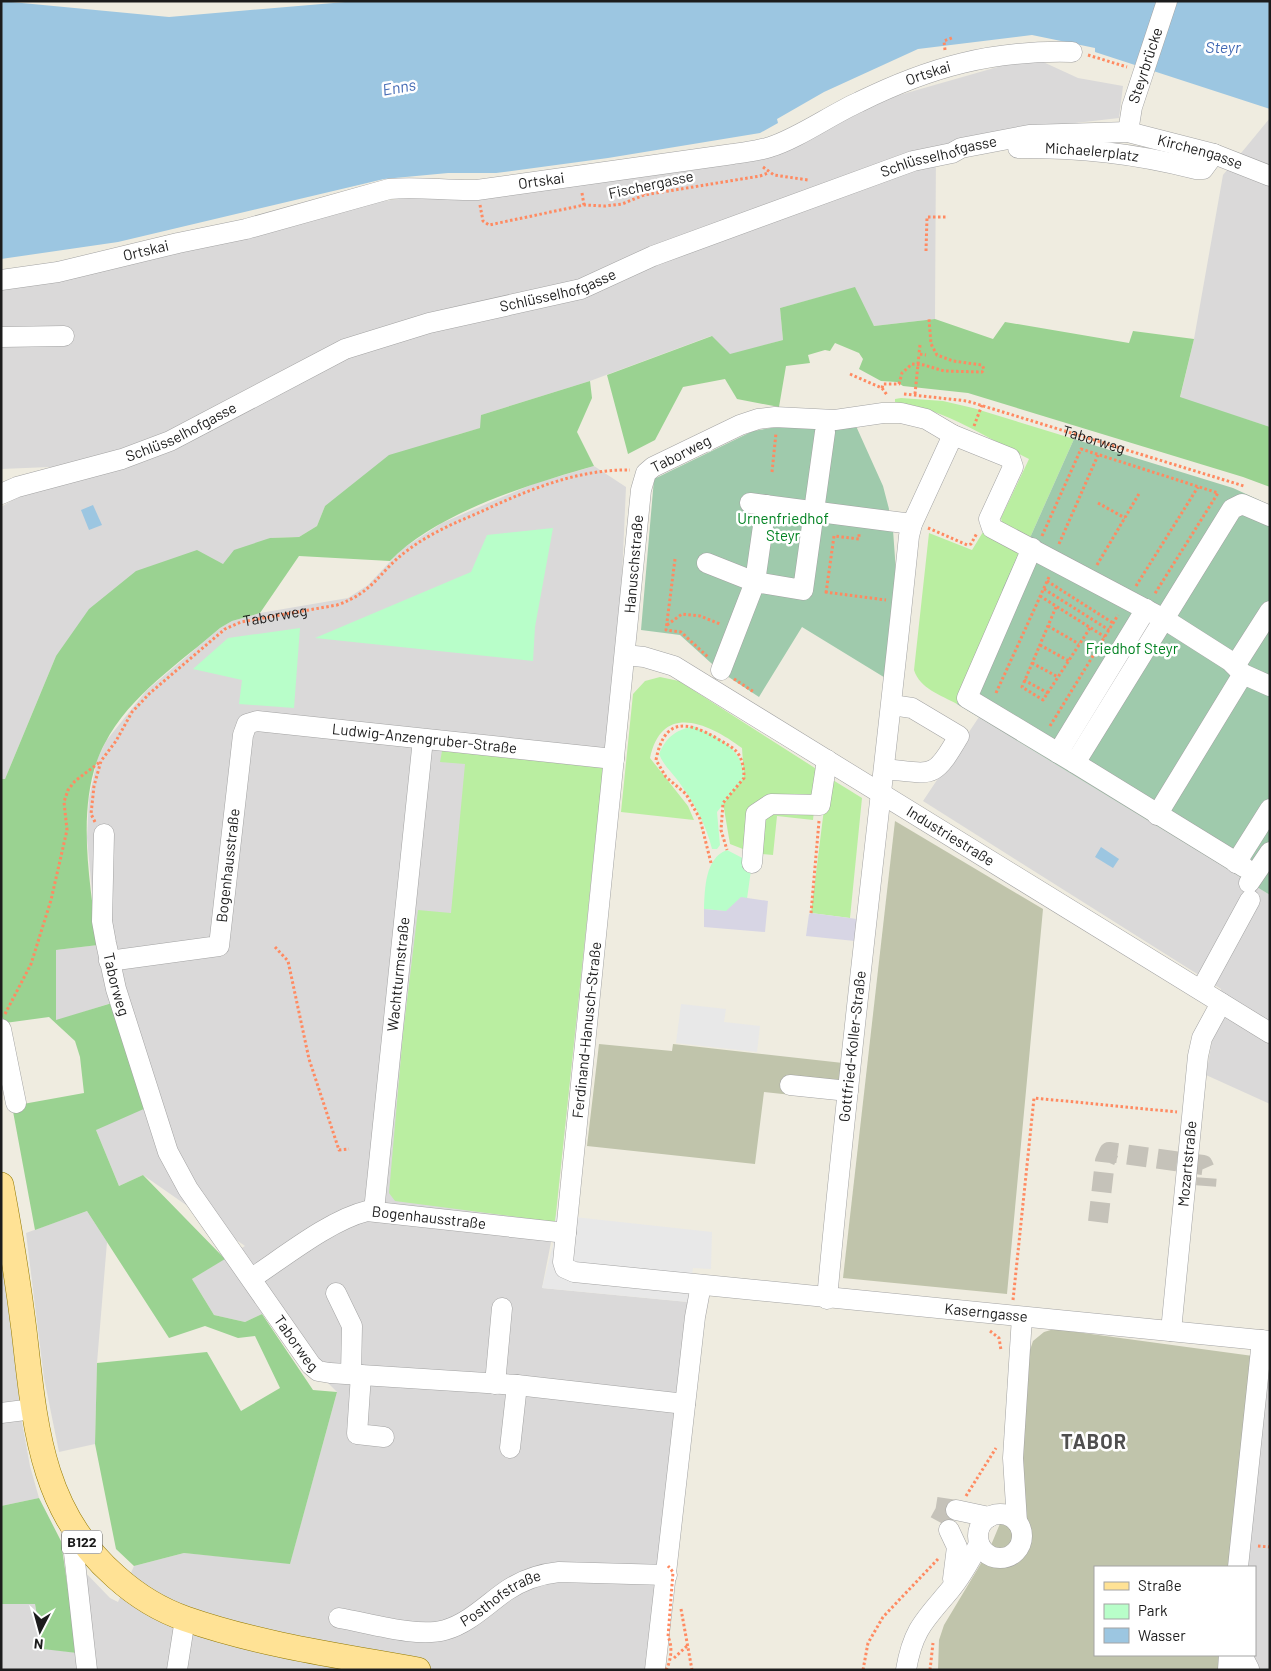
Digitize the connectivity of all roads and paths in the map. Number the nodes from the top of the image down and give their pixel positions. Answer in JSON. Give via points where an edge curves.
{"nodes":[{"id":1,"x":1167,"y":1,"type":"edge"},
{"id":2,"x":954,"y":37,"type":"dead end"},
{"id":3,"x":946,"y":53,"type":"dead end"},
{"id":4,"x":1082,"y":54,"type":"joint"},
{"id":5,"x":1134,"y":73,"type":"junction"},
{"id":6,"x":1128,"y":132,"type":"junction"},
{"id":7,"x":961,"y":148,"type":"junction"},
{"id":8,"x":1214,"y":154,"type":"junction"},
{"id":9,"x":1270,"y":162,"type":"edge"},
{"id":10,"x":1244,"y":165,"type":"junction"},
{"id":11,"x":765,"y":169,"type":"dead end"},
{"id":12,"x":768,"y":173,"type":"junction"},
{"id":13,"x":1270,"y":176,"type":"edge"},
{"id":14,"x":641,"y":181,"type":"dead end"},
{"id":15,"x":816,"y":182,"type":"dead end"},
{"id":16,"x":477,"y":190,"type":"junction"},
{"id":17,"x":644,"y":195,"type":"junction"},
{"id":18,"x":948,"y":217,"type":"dead end"},
{"id":19,"x":926,"y":252,"type":"dead end"},
{"id":20,"x":1,"y":280,"type":"edge"},
{"id":21,"x":929,"y":319,"type":"dead end"},
{"id":22,"x":64,"y":336,"type":"dead end"},
{"id":23,"x":1,"y":337,"type":"edge"},
{"id":24,"x":920,"y":345,"type":"dead end"},
{"id":25,"x":919,"y":354,"type":"junction"},
{"id":26,"x":926,"y":355,"type":"dead end"},
{"id":27,"x":850,"y":374,"type":"dead end"},
{"id":28,"x":882,"y":388,"type":"junction"},
{"id":29,"x":888,"y":396,"type":"dead end"},
{"id":30,"x":825,"y":432,"type":"dead end"},
{"id":31,"x":953,"y":435,"type":"junction"},
{"id":32,"x":1098,"y":455,"type":"junction"},
{"id":33,"x":646,"y":473,"type":"junction"},
{"id":34,"x":1198,"y":487,"type":"junction"},
{"id":35,"x":1252,"y":490,"type":"dead end"},
{"id":36,"x":1140,"y":492,"type":"dead end"},
{"id":37,"x":1,"y":494,"type":"edge"},
{"id":38,"x":1098,"y":503,"type":"dead end"},
{"id":39,"x":814,"y":511,"type":"junction"},
{"id":40,"x":862,"y":516,"type":"junction"},
{"id":41,"x":1270,"y":516,"type":"edge"},
{"id":42,"x":1125,"y":518,"type":"junction"},
{"id":43,"x":912,"y":524,"type":"junction"},
{"id":44,"x":989,"y":525,"type":"junction"},
{"id":45,"x":1044,"y":554,"type":"junction"},
{"id":46,"x":675,"y":559,"type":"dead end"},
{"id":47,"x":707,"y":562,"type":"dead end"},
{"id":48,"x":1089,"y":578,"type":"junction"},
{"id":49,"x":1047,"y":581,"type":"junction"},
{"id":50,"x":755,"y":582,"type":"junction"},
{"id":51,"x":1044,"y":589,"type":"junction"},
{"id":52,"x":803,"y":590,"type":"junction"},
{"id":53,"x":826,"y":593,"type":"junction"},
{"id":54,"x":1040,"y":596,"type":"junction"},
{"id":55,"x":1059,"y":598,"type":"junction"},
{"id":56,"x":889,"y":600,"type":"dead end"},
{"id":57,"x":1137,"y":604,"type":"junction"},
{"id":58,"x":1055,"y":606,"type":"junction"},
{"id":59,"x":1270,"y":611,"type":"edge"},
{"id":60,"x":1164,"y":619,"type":"junction"},
{"id":61,"x":1097,"y":622,"type":"junction"},
{"id":62,"x":1113,"y":623,"type":"junction"},
{"id":63,"x":667,"y":626,"type":"junction"},
{"id":64,"x":1048,"y":626,"type":"junction"},
{"id":65,"x":1091,"y":628,"type":"junction"},
{"id":66,"x":736,"y":630,"type":"junction"},
{"id":67,"x":1109,"y":630,"type":"junction"},
{"id":68,"x":1104,"y":637,"type":"junction"},
{"id":69,"x":1079,"y":644,"type":"junction"},
{"id":70,"x":1040,"y":645,"type":"junction"},
{"id":71,"x":625,"y":655,"type":"junction"},
{"id":72,"x":1068,"y":661,"type":"junction"},
{"id":73,"x":1032,"y":663,"type":"junction"},
{"id":74,"x":1237,"y":665,"type":"junction"},
{"id":75,"x":721,"y":670,"type":"junction"},
{"id":76,"x":1058,"y":677,"type":"junction"},
{"id":77,"x":1024,"y":680,"type":"junction"},
{"id":78,"x":1269,"y":686,"type":"edge"},
{"id":79,"x":754,"y":692,"type":"dead end"},
{"id":80,"x":996,"y":693,"type":"dead end"},
{"id":81,"x":1048,"y":693,"type":"junction"},
{"id":82,"x":892,"y":704,"type":"junction"},
{"id":83,"x":1050,"y":726,"type":"dead end"},
{"id":84,"x":242,"y":735,"type":"joint"},
{"id":85,"x":423,"y":740,"type":"junction"},
{"id":86,"x":1058,"y":753,"type":"junction"},
{"id":87,"x":614,"y":759,"type":"junction"},
{"id":88,"x":827,"y":760,"type":"junction"},
{"id":89,"x":101,"y":761,"type":"junction"},
{"id":90,"x":1075,"y":763,"type":"junction"},
{"id":91,"x":885,"y":769,"type":"junction"},
{"id":92,"x":882,"y":795,"type":"junction"},
{"id":93,"x":820,"y":805,"type":"junction"},
{"id":94,"x":1270,"y":809,"type":"edge"},
{"id":95,"x":1157,"y":815,"type":"junction"},
{"id":96,"x":104,"y":834,"type":"joint"},
{"id":97,"x":727,"y":850,"type":"dead end"},
{"id":98,"x":1270,"y":852,"type":"edge"},
{"id":99,"x":711,"y":863,"type":"dead end"},
{"id":100,"x":752,"y":863,"type":"dead end"},
{"id":101,"x":1251,"y":879,"type":"edge"},
{"id":102,"x":811,"y":913,"type":"dead end"},
{"id":103,"x":275,"y":947,"type":"dead end"},
{"id":104,"x":109,"y":961,"type":"junction"},
{"id":105,"x":1200,"y":990,"type":"junction"},
{"id":106,"x":1221,"y":1003,"type":"junction"},
{"id":107,"x":1,"y":1018,"type":"edge"},
{"id":108,"x":1,"y":1029,"type":"edge"},
{"id":109,"x":1270,"y":1033,"type":"edge"},
{"id":110,"x":790,"y":1085,"type":"dead end"},
{"id":111,"x":848,"y":1091,"type":"junction"},
{"id":112,"x":16,"y":1103,"type":"dead end"},
{"id":113,"x":1192,"y":1114,"type":"junction"},
{"id":114,"x":349,"y":1149,"type":"dead end"},
{"id":115,"x":1,"y":1185,"type":"edge"},
{"id":116,"x":374,"y":1211,"type":"junction"},
{"id":117,"x":566,"y":1233,"type":"junction"},
{"id":118,"x":252,"y":1278,"type":"junction"},
{"id":119,"x":701,"y":1285,"type":"junction"},
{"id":120,"x":336,"y":1293,"type":"dead end"},
{"id":121,"x":827,"y":1298,"type":"junction"},
{"id":122,"x":502,"y":1308,"type":"dead end"},
{"id":123,"x":1017,"y":1317,"type":"junction"},
{"id":124,"x":988,"y":1330,"type":"dead end"},
{"id":125,"x":1171,"y":1331,"type":"junction"},
{"id":126,"x":1266,"y":1340,"type":"edge"},
{"id":127,"x":1002,"y":1356,"type":"dead end"},
{"id":128,"x":356,"y":1375,"type":"junction"},
{"id":129,"x":494,"y":1384,"type":"junction"},
{"id":130,"x":517,"y":1385,"type":"junction"},
{"id":131,"x":685,"y":1404,"type":"junction"},
{"id":132,"x":33,"y":1409,"type":"junction"},
{"id":133,"x":1,"y":1413,"type":"edge"},
{"id":134,"x":384,"y":1437,"type":"dead end"},
{"id":135,"x":997,"y":1438,"type":"dead end"},
{"id":136,"x":510,"y":1448,"type":"dead end"},
{"id":137,"x":1012,"y":1458,"type":"junction"},
{"id":138,"x":956,"y":1514,"type":"junction"},
{"id":139,"x":1017,"y":1522,"type":"junction"},
{"id":140,"x":71,"y":1526,"type":"junction"},
{"id":141,"x":985,"y":1527,"type":"junction"},
{"id":142,"x":944,"y":1552,"type":"dead end"},
{"id":143,"x":999,"y":1558,"type":"junction"},
{"id":144,"x":1238,"y":1566,"type":"edge"},
{"id":145,"x":667,"y":1571,"type":"junction"},
{"id":146,"x":952,"y":1588,"type":"junction"},
{"id":147,"x":339,"y":1618,"type":"dead end"},
{"id":148,"x":185,"y":1619,"type":"junction"},
{"id":149,"x":687,"y":1646,"type":"dead end"},
{"id":150,"x":1229,"y":1656,"type":"edge"},
{"id":151,"x":664,"y":1668,"type":"edge"},
{"id":152,"x":87,"y":1670,"type":"edge"},
{"id":153,"x":177,"y":1670,"type":"edge"},
{"id":154,"x":418,"y":1670,"type":"edge"},
{"id":155,"x":666,"y":1670,"type":"edge"},
{"id":156,"x":863,"y":1670,"type":"edge"},
{"id":157,"x":906,"y":1670,"type":"edge"},
{"id":158,"x":1228,"y":1670,"type":"edge"}],
"edges":[{"from":1,"to":5,"type":"street","name":"Steyrbrücke"},
{"from":2,"to":3,"type":"path","via":[[944,41]]},
{"from":4,"to":5,"type":"path"},
{"from":4,"to":16,"type":"street","name":"Ortskai","via":[[998,55],[935,69],[857,102],[771,147]]},
{"from":5,"to":6,"type":"street","name":"Steyrbrücke"},
{"from":6,"to":7,"type":"street","name":"Schlüsselhofgasse","via":[[1029,135]]},
{"from":6,"to":8,"type":"street","name":"Kirchengasse"},
{"from":7,"to":8,"type":"street","name":"Michaelerplatz","via":[[1103,150],[1196,169],[1203,169]]},
{"from":7,"to":37,"type":"street","name":"Schlüsselhofgasse","via":[[913,161],[653,256],[581,289],[429,323],[346,349],[170,441],[122,459]]},
{"from":8,"to":10,"type":"street","name":"Kirchengasse"},
{"from":9,"to":10,"type":"street"},
{"from":10,"to":13,"type":"street","name":"Kirchengasse"},
{"from":11,"to":12,"type":"path"},
{"from":12,"to":15,"type":"path","name":"Fischergasse"},
{"from":12,"to":17,"type":"path","name":"Fischergasse"},
{"from":14,"to":17,"type":"path"},
{"from":16,"to":17,"type":"path","name":"Fischergasse","via":[[483,222],[488,226],[584,204],[622,204]]},
{"from":16,"to":20,"type":"street","name":"Ortskai","via":[[389,189],[246,229],[58,272]]},
{"from":18,"to":19,"type":"path","via":[[927,217]]},
{"from":21,"to":28,"type":"path","via":[[931,344],[937,356],[982,365],[982,372],[963,373],[912,364],[902,373],[899,384],[883,384]]},
{"from":22,"to":23,"type":"street"},
{"from":24,"to":25,"type":"path"},
{"from":25,"to":26,"type":"path","bridge":true},
{"from":25,"to":35,"type":"path","name":"Taborweg","bridge":true,"via":[[915,394],[967,401]]},
{"from":27,"to":28,"type":"path"},
{"from":28,"to":29,"type":"path"},
{"from":30,"to":39,"type":"street"},
{"from":31,"to":33,"type":"street","name":"Taborweg","via":[[926,419],[907,414],[883,413],[834,420],[758,419]]},
{"from":31,"to":43,"type":"street"},
{"from":31,"to":44,"type":"street","name":"Taborweg","via":[[1012,461],[1013,467]]},
{"from":32,"to":34,"type":"path"},
{"from":32,"to":45,"type":"path"},
{"from":32,"to":45,"type":"path","via":[[1081,449]]},
{"from":33,"to":71,"type":"street","name":"Hanuschstraße","via":[[641,490]]},
{"from":33,"to":89,"type":"path","name":"Taborweg","via":[[610,470],[533,488],[448,526],[407,550],[366,592],[352,600],[241,622],[225,629],[132,712]]},
{"from":34,"to":57,"type":"path"},
{"from":34,"to":57,"type":"path","via":[[1218,493]]},
{"from":36,"to":42,"type":"path"},
{"from":38,"to":42,"type":"path"},
{"from":39,"to":40,"type":"street"},
{"from":39,"to":50,"type":"street","via":[[758,504]]},
{"from":39,"to":52,"type":"street"},
{"from":40,"to":43,"type":"street"},
{"from":40,"to":53,"type":"path","via":[[859,539],[834,536]]},
{"from":41,"to":60,"type":"street","via":[[1242,504],[1232,509]]},
{"from":42,"to":48,"type":"path"},
{"from":43,"to":44,"type":"path","via":[[966,545],[971,544],[980,529]]},
{"from":43,"to":82,"type":"street"},
{"from":44,"to":45,"type":"street"},
{"from":45,"to":48,"type":"street"},
{"from":45,"to":49,"type":"path"},
{"from":45,"to":86,"type":"street","via":[[967,698]]},
{"from":46,"to":63,"type":"path"},
{"from":47,"to":50,"type":"street"},
{"from":48,"to":57,"type":"street"},
{"from":49,"to":51,"type":"path"},
{"from":49,"to":62,"type":"path"},
{"from":50,"to":52,"type":"street"},
{"from":50,"to":66,"type":"street"},
{"from":51,"to":54,"type":"path"},
{"from":51,"to":55,"type":"path"},
{"from":52,"to":53,"type":"path"},
{"from":53,"to":56,"type":"path"},
{"from":54,"to":58,"type":"path"},
{"from":54,"to":80,"type":"path"},
{"from":55,"to":58,"type":"path"},
{"from":55,"to":61,"type":"path"},
{"from":57,"to":60,"type":"street"},
{"from":57,"to":62,"type":"path"},
{"from":57,"to":86,"type":"street"},
{"from":58,"to":64,"type":"path"},
{"from":58,"to":65,"type":"path"},
{"from":59,"to":74,"type":"street"},
{"from":60,"to":74,"type":"street"},
{"from":60,"to":90,"type":"street"},
{"from":61,"to":65,"type":"path"},
{"from":61,"to":67,"type":"path"},
{"from":62,"to":67,"type":"path"},
{"from":63,"to":66,"type":"path","via":[[682,614],[700,616]]},
{"from":63,"to":75,"type":"path","via":[[666,630],[681,632]]},
{"from":64,"to":69,"type":"path"},
{"from":64,"to":70,"type":"path"},
{"from":65,"to":68,"type":"path"},
{"from":65,"to":69,"type":"path"},
{"from":66,"to":75,"type":"street"},
{"from":67,"to":68,"type":"path"},
{"from":68,"to":83,"type":"path"},
{"from":69,"to":72,"type":"path"},
{"from":70,"to":72,"type":"path"},
{"from":70,"to":73,"type":"path"},
{"from":71,"to":87,"type":"street","name":"Ferdinand-Hanusch-Straße"},
{"from":71,"to":88,"type":"street","name":"Industriestraße","via":[[674,666]]},
{"from":72,"to":76,"type":"path"},
{"from":73,"to":76,"type":"path"},
{"from":73,"to":77,"type":"path"},
{"from":74,"to":78,"type":"street"},
{"from":74,"to":95,"type":"street"},
{"from":75,"to":79,"type":"path"},
{"from":76,"to":81,"type":"path"},
{"from":77,"to":81,"type":"path"},
{"from":77,"to":81,"type":"path","via":[[1022,687],[1044,700]]},
{"from":82,"to":91,"type":"street"},
{"from":82,"to":91,"type":"street","via":[[912,708],[959,736],[941,766],[935,770],[920,773]]},
{"from":84,"to":85,"type":"street","name":"Ludwig-Anzengruber-Straße","via":[[247,724],[257,722]]},
{"from":84,"to":104,"type":"street","name":"Bogenhausstraße","via":[[218,946]]},
{"from":85,"to":87,"type":"street","name":"Ludwig-Anzengruber-Straße"},
{"from":85,"to":116,"type":"street","name":"Wachtturmstraße"},
{"from":86,"to":90,"type":"street"},
{"from":87,"to":117,"type":"street","name":"Ferdinand-Hanusch-Straße"},
{"from":88,"to":92,"type":"street","name":"Industriestraße"},
{"from":88,"to":93,"type":"street"},
{"from":89,"to":96,"type":"path","name":"Taborweg","via":[[91,814]]},
{"from":89,"to":107,"type":"path","via":[[68,790],[64,802],[67,830],[51,900],[28,972]]},
{"from":90,"to":95,"type":"street"},
{"from":91,"to":92,"type":"street"},
{"from":92,"to":105,"type":"street","name":"Industriestraße"},
{"from":92,"to":111,"type":"street","name":"Gottfried-Koller-Straße"},
{"from":93,"to":100,"type":"street","via":[[771,804],[756,814]]},
{"from":93,"to":102,"type":"path"},
{"from":94,"to":101,"type":"street"},
{"from":95,"to":101,"type":"street"},
{"from":96,"to":104,"type":"street","name":"Taborweg","via":[[102,921]]},
{"from":97,"to":99,"type":"path","via":[[721,830],[723,803],[744,778],[740,757],[735,749],[693,726],[674,727],[661,740],[656,760],[666,777],[686,794],[700,819]]},
{"from":98,"to":101,"type":"street"},
{"from":101,"to":105,"type":"street"},
{"from":103,"to":114,"type":"path","via":[[288,962],[309,1059],[339,1150]]},
{"from":104,"to":118,"type":"street","name":"Taborweg","via":[[168,1152],[188,1189]]},
{"from":105,"to":106,"type":"street","name":"Industriestraße"},
{"from":106,"to":109,"type":"street","name":"Industriestraße"},
{"from":106,"to":113,"type":"street","name":"Mozartstraße","via":[[1202,1038]]},
{"from":108,"to":112,"type":"street"},
{"from":110,"to":111,"type":"street"},
{"from":111,"to":121,"type":"street","name":"Gottfried-Koller-Straße"},
{"from":113,"to":123,"type":"path","via":[[1034,1098]]},
{"from":113,"to":125,"type":"street","name":"Mozartstraße"},
{"from":115,"to":132,"type":"main road","number":"B122"},
{"from":116,"to":117,"type":"street","name":"Bogenhausstraße"},
{"from":116,"to":118,"type":"street","name":"Bogenhausstraße","via":[[356,1214]]},
{"from":117,"to":119,"type":"street","name":"Ferdinand-Hanusch-Straße","via":[[563,1262],[565,1268],[574,1272]]},
{"from":118,"to":128,"type":"street","name":"Taborweg","via":[[311,1365],[318,1371]]},
{"from":119,"to":121,"type":"street","name":"Kaserngasse"},
{"from":119,"to":131,"type":"street"},
{"from":120,"to":128,"type":"street","via":[[352,1326]]},
{"from":121,"to":123,"type":"street","name":"Kaserngasse"},
{"from":122,"to":129,"type":"street"},
{"from":123,"to":125,"type":"street","name":"Kaserngasse"},
{"from":123,"to":137,"type":"street"},
{"from":124,"to":127,"type":"path","via":[[999,1338]]},
{"from":125,"to":126,"type":"street","name":"Kaserngasse"},
{"from":126,"to":144,"type":"street"},
{"from":128,"to":129,"type":"street","name":"Taborweg"},
{"from":128,"to":134,"type":"street","via":[[357,1434]]},
{"from":129,"to":130,"type":"street","name":"Taborweg"},
{"from":130,"to":131,"type":"street","name":"Taborweg"},
{"from":130,"to":136,"type":"street"},
{"from":131,"to":145,"type":"street"},
{"from":132,"to":133,"type":"street"},
{"from":132,"to":140,"type":"main road","number":"B122","via":[[48,1473]]},
{"from":135,"to":138,"type":"path","via":[[996,1447]]},
{"from":137,"to":139,"type":"street"},
{"from":137,"to":141,"type":"street"},
{"from":138,"to":141,"type":"street"},
{"from":138,"to":146,"type":"street","via":[[957,1555]]},
{"from":139,"to":141,"type":"street","via":[[1011,1517]]},
{"from":139,"to":143,"type":"street","via":[[1022,1531],[1022,1542],[1009,1556]]},
{"from":140,"to":148,"type":"main road","number":"B122","via":[[101,1565],[129,1588],[156,1606]]},
{"from":140,"to":152,"type":"street"},
{"from":141,"to":143,"type":"street","via":[[984,1551]]},
{"from":141,"to":146,"type":"street"},
{"from":142,"to":156,"type":"path","via":[[883,1617],[868,1643]]},
{"from":143,"to":146,"type":"street"},
{"from":145,"to":147,"type":"street","name":"Posthofstraße","via":[[545,1574],[507,1591],[458,1626],[434,1632]]},
{"from":145,"to":151,"type":"street"},
{"from":145,"to":155,"type":"path","bridge":true,"via":[[674,1572],[668,1637],[671,1643]]},
{"from":146,"to":157,"type":"street","via":[[916,1632]]},
{"from":148,"to":153,"type":"street"},
{"from":148,"to":154,"type":"main road","number":"B122","via":[[255,1639]]},
{"from":149,"to":151,"type":"path"},
{"from":150,"to":158,"type":"street"}]}
